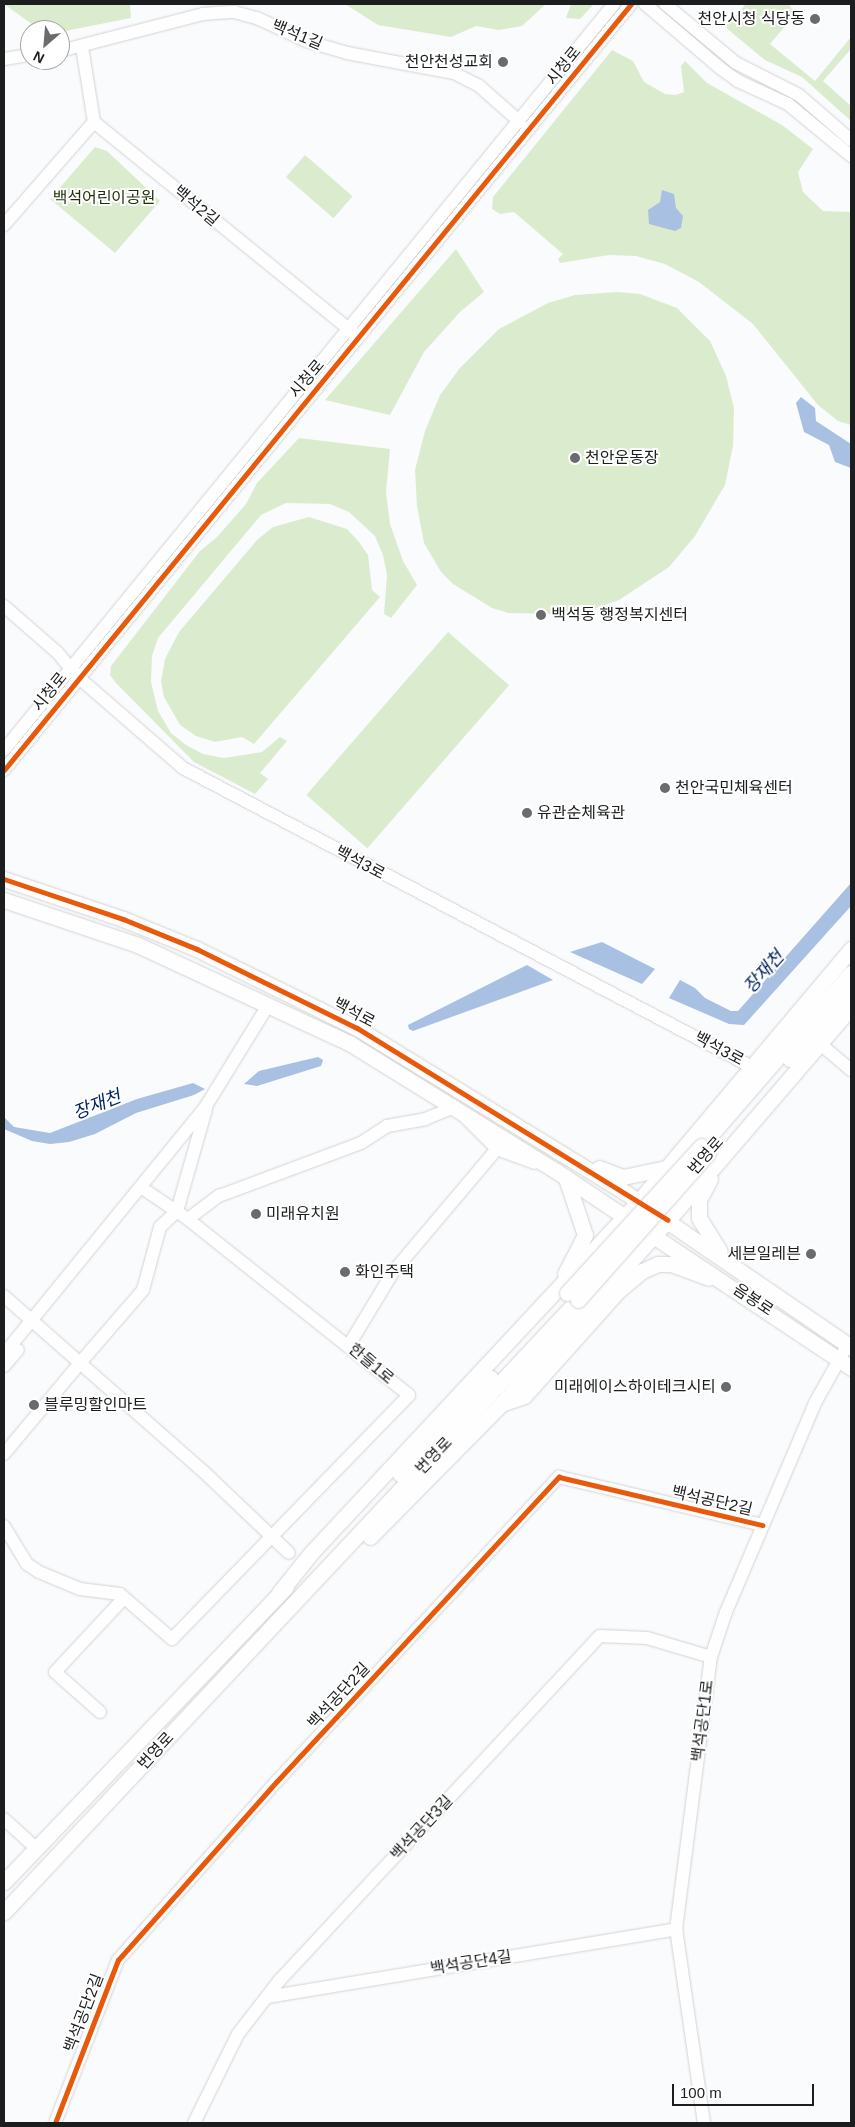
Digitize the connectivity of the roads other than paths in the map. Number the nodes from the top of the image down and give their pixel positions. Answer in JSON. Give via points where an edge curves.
{"nodes":[{"id":1,"x":614,"y":4,"type":"edge"},
{"id":2,"x":631,"y":4,"type":"edge"},
{"id":3,"x":645,"y":4,"type":"edge"},
{"id":4,"x":666,"y":4,"type":"edge"},
{"id":5,"x":82,"y":47,"type":"junction"},
{"id":6,"x":70,"y":49,"type":"edge"},
{"id":7,"x":20,"y":57,"type":"edge"},
{"id":8,"x":4,"y":59,"type":"edge"},
{"id":9,"x":94,"y":122,"type":"junction"},
{"id":10,"x":520,"y":122,"type":"junction"},
{"id":11,"x":851,"y":140,"type":"edge"},
{"id":12,"x":851,"y":156,"type":"edge"},
{"id":13,"x":4,"y":225,"type":"edge"},
{"id":14,"x":354,"y":333,"type":"junction"},
{"id":15,"x":4,"y":606,"type":"edge"},
{"id":16,"x":74,"y":672,"type":"junction"},
{"id":17,"x":4,"y":750,"type":"edge"},
{"id":18,"x":4,"y":770,"type":"edge"},
{"id":19,"x":4,"y":879,"type":"edge"},
{"id":20,"x":4,"y":900,"type":"edge"},
{"id":21,"x":851,"y":949,"type":"edge"},
{"id":22,"x":851,"y":973,"type":"edge"},
{"id":23,"x":851,"y":989,"type":"edge"},
{"id":24,"x":268,"y":1007,"type":"junction"},
{"id":25,"x":851,"y":1007,"type":"edge"},
{"id":26,"x":819,"y":1043,"type":"junction"},
{"id":27,"x":752,"y":1067,"type":"junction"},
{"id":28,"x":851,"y":1070,"type":"edge"},
{"id":29,"x":206,"y":1106,"type":"junction"},
{"id":30,"x":455,"y":1107,"type":"junction"},
{"id":31,"x":497,"y":1149,"type":"junction"},
{"id":32,"x":705,"y":1149,"type":"junction"},
{"id":33,"x":726,"y":1150,"type":"junction"},
{"id":34,"x":566,"y":1156,"type":"junction"},
{"id":35,"x":667,"y":1168,"type":"junction"},
{"id":36,"x":561,"y":1174,"type":"junction"},
{"id":37,"x":696,"y":1187,"type":"junction"},
{"id":38,"x":142,"y":1188,"type":"junction"},
{"id":39,"x":638,"y":1202,"type":"junction"},
{"id":40,"x":178,"y":1211,"type":"junction"},
{"id":41,"x":625,"y":1217,"type":"junction"},
{"id":42,"x":188,"y":1219,"type":"junction"},
{"id":43,"x":668,"y":1220,"type":"junction"},
{"id":44,"x":653,"y":1236,"type":"junction"},
{"id":45,"x":575,"y":1271,"type":"junction"},
{"id":46,"x":737,"y":1271,"type":"junction"},
{"id":47,"x":728,"y":1283,"type":"junction"},
{"id":48,"x":601,"y":1294,"type":"junction"},
{"id":49,"x":567,"y":1295,"type":"junction"},
{"id":50,"x":4,"y":1296,"type":"edge"},
{"id":51,"x":34,"y":1325,"type":"junction"},
{"id":52,"x":850,"y":1343,"type":"edge"},
{"id":53,"x":349,"y":1345,"type":"junction"},
{"id":54,"x":4,"y":1354,"type":"edge"},
{"id":55,"x":838,"y":1357,"type":"junction"},
{"id":56,"x":80,"y":1363,"type":"junction"},
{"id":57,"x":4,"y":1366,"type":"edge"},
{"id":58,"x":851,"y":1368,"type":"edge"},
{"id":59,"x":502,"y":1403,"type":"junction"},
{"id":60,"x":4,"y":1454,"type":"edge"},
{"id":61,"x":762,"y":1525,"type":"junction"},
{"id":62,"x":4,"y":1526,"type":"edge"},
{"id":63,"x":273,"y":1538,"type":"junction"},
{"id":64,"x":314,"y":1550,"type":"junction"},
{"id":65,"x":289,"y":1553,"type":"junction"},
{"id":66,"x":291,"y":1577,"type":"junction"},
{"id":67,"x":279,"y":1593,"type":"junction"},
{"id":68,"x":124,"y":1598,"type":"junction"},
{"id":69,"x":294,"y":1604,"type":"junction"},
{"id":70,"x":711,"y":1657,"type":"junction"},
{"id":71,"x":100,"y":1712,"type":"dead end"},
{"id":72,"x":4,"y":1819,"type":"edge"},
{"id":73,"x":36,"y":1848,"type":"junction"},
{"id":74,"x":4,"y":1882,"type":"edge"},
{"id":75,"x":4,"y":1912,"type":"edge"},
{"id":76,"x":676,"y":1929,"type":"junction"},
{"id":77,"x":267,"y":1997,"type":"junction"},
{"id":78,"x":55,"y":2123,"type":"edge"},
{"id":79,"x":194,"y":2123,"type":"edge"},
{"id":80,"x":704,"y":2123,"type":"edge"}],
"edges":[{"from":1,"to":10,"type":"street","name":"시청로"},
{"from":2,"to":14,"type":"street","name":"시청로"},
{"from":3,"to":12,"type":"street","via":[[720,68],[738,81],[788,104]]},
{"from":4,"to":11,"type":"street","via":[[736,63],[799,95]]},
{"from":5,"to":6,"type":"street","name":"백석1길"},
{"from":5,"to":9,"type":"street"},
{"from":5,"to":10,"type":"street","name":"백석1길","via":[[203,14],[234,12],[347,54],[454,73],[478,85]]},
{"from":7,"to":8,"type":"street"},
{"from":9,"to":13,"type":"street"},
{"from":9,"to":14,"type":"street","name":"백석2길"},
{"from":10,"to":14,"type":"street","name":"시청로"},
{"from":14,"to":16,"type":"street","name":"시청로"},
{"from":15,"to":16,"type":"street","name":"백석3로"},
{"from":16,"to":17,"type":"street","name":"시청로"},
{"from":16,"to":18,"type":"street","name":"시청로"},
{"from":16,"to":27,"type":"street","name":"백석3로","via":[[182,768]]},
{"from":19,"to":34,"type":"main road","name":"백석로","via":[[131,922],[267,983],[404,1055]]},
{"from":20,"to":24,"type":"main road","name":"백석로","via":[[138,944]]},
{"from":21,"to":27,"type":"main road"},
{"from":22,"to":32,"type":"main road","name":"번영로"},
{"from":23,"to":32,"type":"main road","name":"번영로"},
{"from":24,"to":29,"type":"street"},
{"from":24,"to":30,"type":"main road","name":"백석로","via":[[351,1044]]},
{"from":25,"to":26,"type":"main road"},
{"from":26,"to":28,"type":"street"},
{"from":26,"to":33,"type":"main road"},
{"from":27,"to":35,"type":"main road"},
{"from":29,"to":38,"type":"street"},
{"from":29,"to":40,"type":"street"},
{"from":30,"to":31,"type":"street"},
{"from":30,"to":36,"type":"main road","name":"백석로"},
{"from":30,"to":42,"type":"street","via":[[426,1119],[386,1126],[361,1143],[219,1196]]},
{"from":31,"to":36,"type":"street"},
{"from":31,"to":53,"type":"street","via":[[393,1272]]},
{"from":32,"to":49,"type":"main road","name":"번영로","bridge":true},
{"from":33,"to":37,"type":"main road"},
{"from":33,"to":46,"type":"main road","via":[[698,1208],[701,1226]]},
{"from":34,"to":35,"type":"main road","via":[[623,1177]]},
{"from":34,"to":39,"type":"main road","name":"백석로"},
{"from":35,"to":37,"type":"main road","via":[[666,1177],[673,1186],[684,1190]]},
{"from":35,"to":39,"type":"main road"},
{"from":36,"to":41,"type":"main road","name":"백석로"},
{"from":36,"to":49,"type":"main road","via":[[585,1235]]},
{"from":37,"to":43,"type":"main road"},
{"from":38,"to":40,"type":"street","name":"한들1로"},
{"from":38,"to":51,"type":"street"},
{"from":39,"to":41,"type":"main road"},
{"from":39,"to":43,"type":"main road","name":"백석로"},
{"from":40,"to":42,"type":"street","name":"한들1로"},
{"from":40,"to":56,"type":"street","via":[[160,1227],[143,1290]]},
{"from":41,"to":44,"type":"main road","name":"백석로"},
{"from":41,"to":45,"type":"main road"},
{"from":42,"to":53,"type":"street","name":"한들1로"},
{"from":43,"to":44,"type":"main road"},
{"from":43,"to":46,"type":"main road","name":"음봉로"},
{"from":44,"to":47,"type":"main road","name":"음봉로"},
{"from":44,"to":48,"type":"main road"},
{"from":45,"to":48,"type":"main road","via":[[585,1267],[598,1273],[603,1286]]},
{"from":45,"to":49,"type":"main road"},
{"from":46,"to":52,"type":"main road","name":"음봉로"},
{"from":47,"to":55,"type":"main road","name":"음봉로"},
{"from":47,"to":59,"type":"main road","via":[[671,1264],[658,1264],[642,1271],[618,1291],[524,1396]]},
{"from":48,"to":59,"type":"main road"},
{"from":49,"to":64,"type":"main road"},
{"from":49,"to":67,"type":"main road","name":"번영로","via":[[446,1427],[318,1559]]},
{"from":49,"to":69,"type":"main road","name":"번영로"},
{"from":50,"to":51,"type":"street"},
{"from":51,"to":54,"type":"street"},
{"from":51,"to":56,"type":"street"},
{"from":51,"to":57,"type":"street"},
{"from":52,"to":55,"type":"street","name":"백석공단1로"},
{"from":53,"to":63,"type":"street","name":"한들1로","via":[[408,1395]]},
{"from":55,"to":58,"type":"main road","name":"음봉로"},
{"from":55,"to":61,"type":"street","name":"백석공단1로"},
{"from":56,"to":60,"type":"street"},
{"from":56,"to":63,"type":"street","via":[[204,1472]]},
{"from":59,"to":69,"type":"main road","via":[[332,1576]]},
{"from":61,"to":70,"type":"street","name":"백석공단1로"},
{"from":61,"to":78,"type":"street","name":"백석공단2길","via":[[559,1477],[283,1774],[118,1960]]},
{"from":62,"to":68,"type":"street","via":[[27,1564],[39,1572],[80,1588],[120,1594]]},
{"from":63,"to":65,"type":"street"},
{"from":63,"to":68,"type":"street","via":[[172,1639]]},
{"from":64,"to":65,"type":"street"},
{"from":64,"to":66,"type":"main road"},
{"from":65,"to":66,"type":"street"},
{"from":66,"to":67,"type":"main road"},
{"from":67,"to":73,"type":"main road","name":"번영로"},
{"from":68,"to":71,"type":"street","via":[[55,1672]]},
{"from":69,"to":75,"type":"main road","name":"번영로"},
{"from":70,"to":76,"type":"street","name":"백석공단1로"},
{"from":70,"to":77,"type":"street","name":"백석공단3길","via":[[647,1638],[600,1636]]},
{"from":72,"to":73,"type":"street"},
{"from":73,"to":74,"type":"main road","name":"번영로"},
{"from":76,"to":77,"type":"street","name":"백석공단4길"},
{"from":76,"to":80,"type":"street","name":"백석공단1로"},
{"from":77,"to":79,"type":"street","name":"백석공단3길","via":[[238,2034]]}]}
